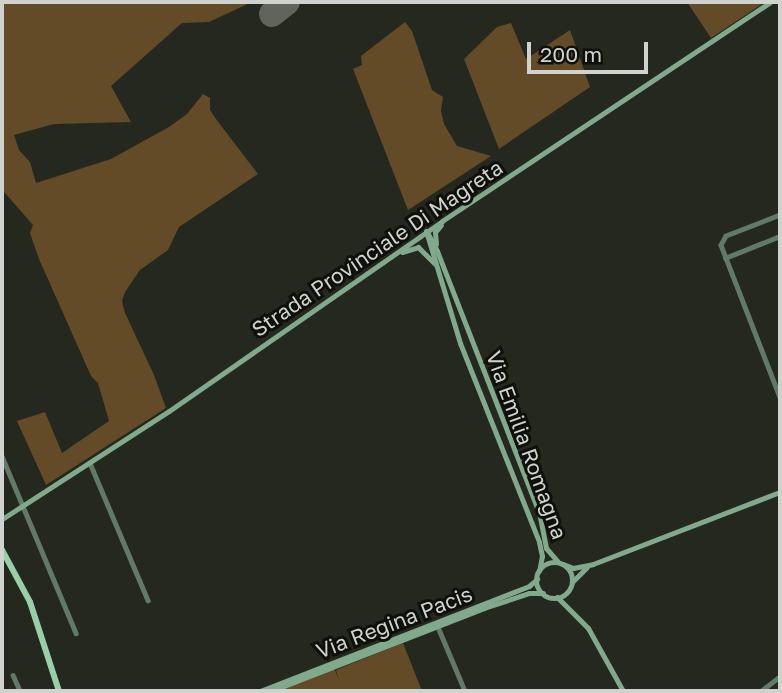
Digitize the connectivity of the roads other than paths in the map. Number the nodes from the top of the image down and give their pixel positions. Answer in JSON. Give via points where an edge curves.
{"nodes":[{"id":1,"x":770,"y":2,"type":"edge"},
{"id":2,"x":465,"y":205,"type":"junction"},
{"id":3,"x":780,"y":215,"type":"edge"},
{"id":4,"x":426,"y":231,"type":"junction"},
{"id":5,"x":780,"y":236,"type":"edge"},
{"id":6,"x":438,"y":251,"type":"junction"},
{"id":7,"x":725,"y":258,"type":"junction"},
{"id":8,"x":378,"y":264,"type":"junction"},
{"id":9,"x":437,"y":266,"type":"junction"},
{"id":10,"x":471,"y":336,"type":"junction"},
{"id":11,"x":460,"y":343,"type":"junction"},
{"id":12,"x":780,"y":397,"type":"edge"},
{"id":13,"x":2,"y":456,"type":"edge"},
{"id":14,"x":90,"y":463,"type":"junction"},
{"id":15,"x":780,"y":492,"type":"edge"},
{"id":16,"x":24,"y":506,"type":"junction"},
{"id":17,"x":2,"y":519,"type":"edge"},
{"id":18,"x":2,"y":551,"type":"edge"},
{"id":19,"x":561,"y":563,"type":"junction"},
{"id":20,"x":593,"y":564,"type":"junction"},
{"id":21,"x":539,"y":571,"type":"junction"},
{"id":22,"x":537,"y":579,"type":"junction"},
{"id":23,"x":572,"y":582,"type":"junction"},
{"id":24,"x":568,"y":591,"type":"junction"},
{"id":25,"x":543,"y":593,"type":"junction"},
{"id":26,"x":557,"y":597,"type":"junction"},
{"id":27,"x":148,"y":600,"type":"dead end"},
{"id":28,"x":571,"y":609,"type":"junction"},
{"id":29,"x":438,"y":627,"type":"junction"},
{"id":30,"x":76,"y":633,"type":"dead end"},
{"id":31,"x":13,"y":675,"type":"dead end"},
{"id":32,"x":780,"y":676,"type":"edge"},
{"id":33,"x":20,"y":691,"type":"edge"},
{"id":34,"x":60,"y":691,"type":"edge"},
{"id":35,"x":260,"y":691,"type":"edge"},
{"id":36,"x":271,"y":691,"type":"edge"},
{"id":37,"x":465,"y":691,"type":"edge"},
{"id":38,"x":623,"y":691,"type":"edge"},
{"id":39,"x":761,"y":691,"type":"edge"}],
"edges":[{"from":1,"to":2,"type":"street","name":"Strada Provinciale Di Magreta"},
{"from":2,"to":4,"type":"street","name":"Strada Provinciale Di Magreta"},
{"from":2,"to":6,"type":"street","via":[[436,230]]},
{"from":3,"to":7,"type":"street","via":[[724,239]]},
{"from":4,"to":6,"type":"street","name":"Via Emilia Romagna"},
{"from":4,"to":8,"type":"street","name":"Strada Provinciale Di Magreta"},
{"from":4,"to":9,"type":"street","name":"Via Emilia Romagna"},
{"from":5,"to":7,"type":"street"},
{"from":6,"to":10,"type":"street","name":"Via Emilia Romagna"},
{"from":7,"to":12,"type":"street"},
{"from":8,"to":9,"type":"street","via":[[418,247]]},
{"from":8,"to":14,"type":"street","name":"Strada Provinciale Di Magreta"},
{"from":9,"to":11,"type":"street","name":"Via Emilia Romagna"},
{"from":10,"to":11,"type":"street","name":"Via Emilia Romagna","via":[[463,336]]},
{"from":10,"to":19,"type":"street","name":"Via Emilia Romagna","via":[[540,512],[547,548]]},
{"from":11,"to":21,"type":"street","name":"Via Emilia Romagna","via":[[538,542],[542,556]]},
{"from":13,"to":16,"type":"street"},
{"from":14,"to":16,"type":"street","name":"Strada Provinciale Di Magreta"},
{"from":14,"to":27,"type":"street"},
{"from":15,"to":20,"type":"street"},
{"from":16,"to":17,"type":"street","name":"Strada Provinciale Di Magreta"},
{"from":16,"to":30,"type":"street"},
{"from":18,"to":34,"type":"main road","via":[[30,602]]},
{"from":19,"to":20,"type":"street","via":[[577,568]]},
{"from":19,"to":21,"type":"street","name":"Via Emilia Romagna","via":[[547,564]]},
{"from":19,"to":23,"type":"street","name":"Via Emilia Romagna","via":[[570,571]]},
{"from":20,"to":23,"type":"street","via":[[578,572]]},
{"from":21,"to":22,"type":"street","name":"Via Emilia Romagna"},
{"from":22,"to":25,"type":"street"},
{"from":22,"to":35,"type":"street","name":"Via Regina Pacis"},
{"from":23,"to":24,"type":"street"},
{"from":24,"to":26,"type":"street"},
{"from":24,"to":28,"type":"street"},
{"from":25,"to":26,"type":"street"},
{"from":25,"to":29,"type":"street","name":"Via Regina Pacis","via":[[529,593]]},
{"from":26,"to":28,"type":"street"},
{"from":28,"to":38,"type":"street","via":[[598,643]]},
{"from":29,"to":36,"type":"street","name":"Via Regina Pacis"},
{"from":29,"to":37,"type":"street"},
{"from":31,"to":33,"type":"street"},
{"from":32,"to":39,"type":"street"}]}
